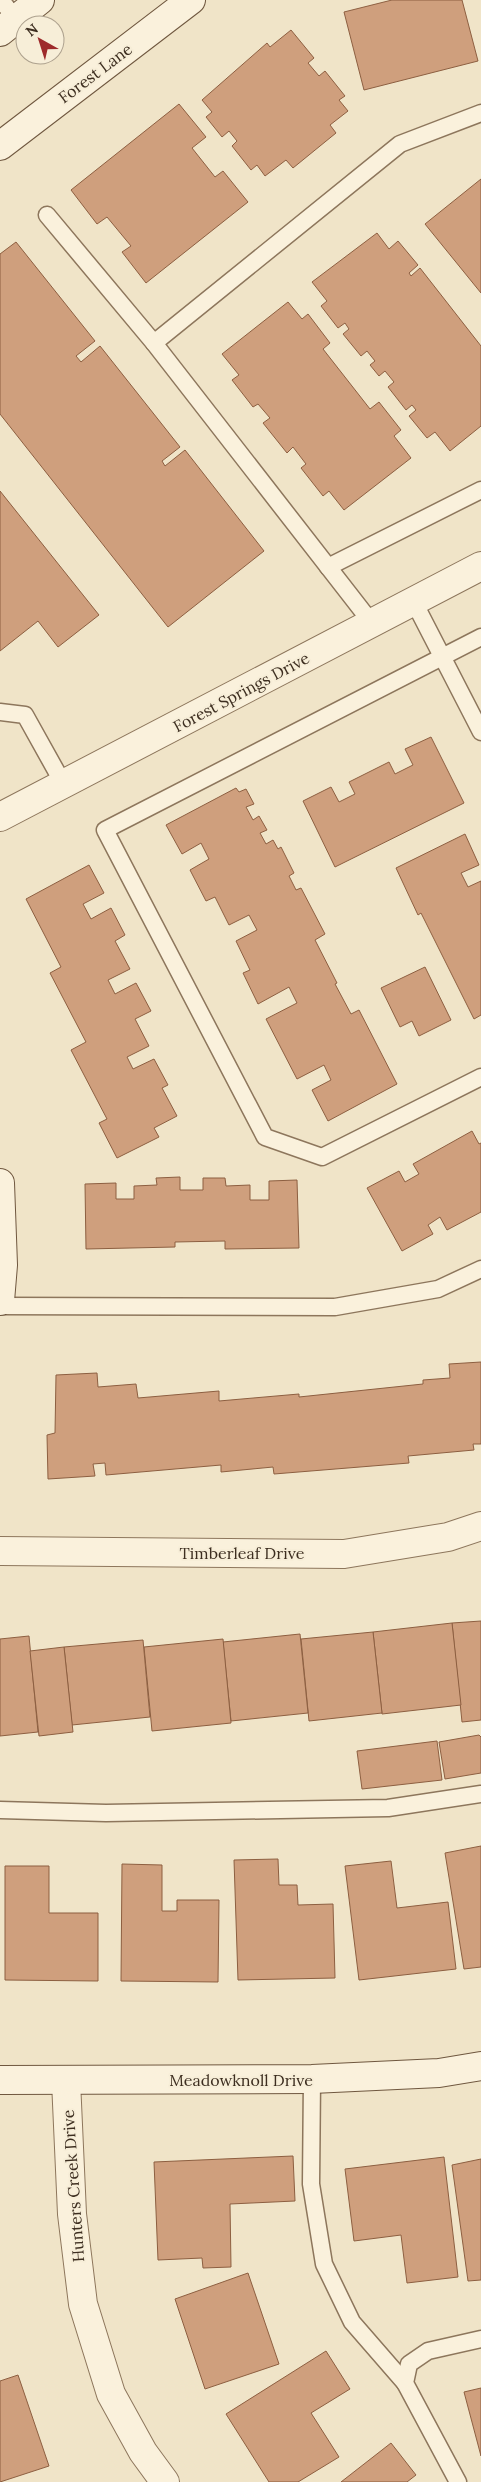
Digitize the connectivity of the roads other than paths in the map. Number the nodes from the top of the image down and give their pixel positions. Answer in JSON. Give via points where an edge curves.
{"nodes":[{"id":1,"x":40,"y":0,"type":"edge"},
{"id":2,"x":191,"y":0,"type":"edge"},
{"id":3,"x":6,"y":17,"type":"edge"},
{"id":4,"x":481,"y":113,"type":"edge"},
{"id":5,"x":0,"y":146,"type":"edge"},
{"id":6,"x":47,"y":215,"type":"dead end"},
{"id":7,"x":154,"y":343,"type":"junction"},
{"id":8,"x":481,"y":490,"type":"edge"},
{"id":9,"x":481,"y":566,"type":"edge"},
{"id":10,"x":328,"y":567,"type":"junction"},
{"id":11,"x":412,"y":600,"type":"junction"},
{"id":12,"x":371,"y":622,"type":"junction"},
{"id":13,"x":481,"y":637,"type":"edge"},
{"id":14,"x":442,"y":657,"type":"junction"},
{"id":15,"x":0,"y":712,"type":"edge"},
{"id":16,"x":481,"y":732,"type":"edge"},
{"id":17,"x":64,"y":785,"type":"junction"},
{"id":18,"x":0,"y":817,"type":"edge"},
{"id":19,"x":481,"y":1078,"type":"edge"},
{"id":20,"x":0,"y":1184,"type":"edge"},
{"id":21,"x":481,"y":1269,"type":"edge"},
{"id":22,"x":0,"y":1301,"type":"edge"},
{"id":23,"x":0,"y":1306,"type":"edge"},
{"id":24,"x":481,"y":1526,"type":"edge"},
{"id":25,"x":0,"y":1551,"type":"edge"},
{"id":26,"x":481,"y":1794,"type":"edge"},
{"id":27,"x":0,"y":1810,"type":"edge"},
{"id":28,"x":481,"y":2066,"type":"edge"},
{"id":29,"x":312,"y":2079,"type":"junction"},
{"id":30,"x":0,"y":2080,"type":"edge"},
{"id":31,"x":66,"y":2081,"type":"junction"},
{"id":32,"x":481,"y":2339,"type":"edge"},
{"id":33,"x":406,"y":2383,"type":"junction"},
{"id":34,"x":166,"y":2482,"type":"edge"},
{"id":35,"x":458,"y":2482,"type":"edge"}],
"edges":[{"from":1,"to":3,"type":"street"},
{"from":2,"to":5,"type":"street","name":"Forest Lane"},
{"from":4,"to":7,"type":"lane","via":[[400,144]]},
{"from":6,"to":7,"type":"lane"},
{"from":7,"to":10,"type":"lane"},
{"from":8,"to":10,"type":"lane"},
{"from":9,"to":11,"type":"street","name":"Forest Springs Drive"},
{"from":10,"to":12,"type":"lane"},
{"from":11,"to":12,"type":"street","name":"Forest Springs Drive"},
{"from":11,"to":14,"type":"lane"},
{"from":12,"to":17,"type":"street","name":"Forest Springs Drive"},
{"from":13,"to":14,"type":"lane"},
{"from":14,"to":16,"type":"lane"},
{"from":14,"to":19,"type":"lane","via":[[104,830],[265,1137],[322,1157]]},
{"from":15,"to":17,"type":"lane","via":[[26,715]]},
{"from":17,"to":18,"type":"street","name":"Forest Springs Drive"},
{"from":20,"to":22,"type":"street","via":[[3,1266]]},
{"from":21,"to":23,"type":"lane","via":[[438,1289],[335,1307]]},
{"from":24,"to":25,"type":"street","name":"Timberleaf Drive","via":[[448,1537],[344,1554]]},
{"from":26,"to":27,"type":"lane","via":[[388,1808],[106,1813]]},
{"from":28,"to":29,"type":"street","name":"Meadowknoll Drive","via":[[439,2073]]},
{"from":29,"to":31,"type":"street","name":"Meadowknoll Drive"},
{"from":29,"to":33,"type":"lane","via":[[311,2184],[324,2264],[352,2322]]},
{"from":30,"to":31,"type":"street","name":"Meadowknoll Drive"},
{"from":31,"to":34,"type":"street","name":"Hunters Creek Drive","via":[[72,2214],[83,2304],[111,2394],[142,2452]]},
{"from":32,"to":33,"type":"lane","via":[[428,2352],[409,2364]]},
{"from":33,"to":35,"type":"lane"}]}
